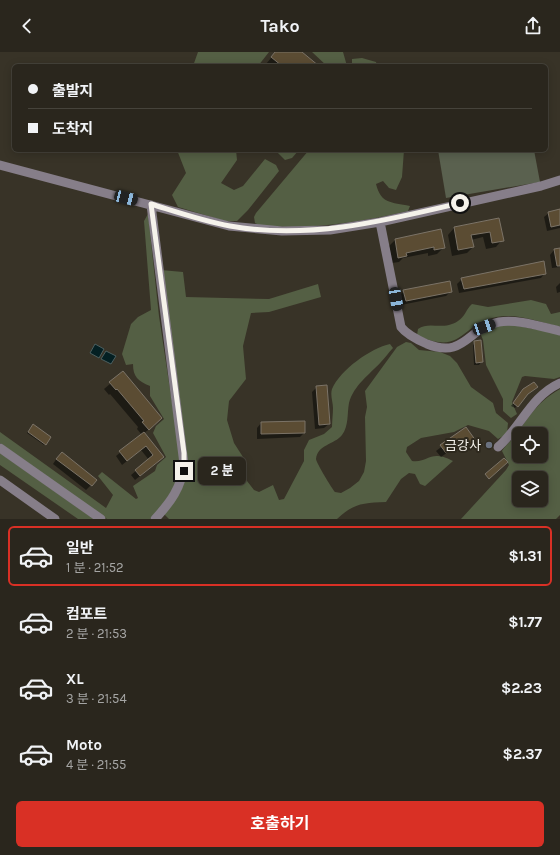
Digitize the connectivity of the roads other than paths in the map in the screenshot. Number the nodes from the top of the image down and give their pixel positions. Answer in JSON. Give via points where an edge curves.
{"nodes":[{"id":1,"x":0,"y":166,"type":"edge"},
{"id":2,"x":560,"y":180,"type":"edge"},
{"id":3,"x":151,"y":204,"type":"junction"},
{"id":4,"x":380,"y":222,"type":"junction"},
{"id":5,"x":560,"y":331,"type":"edge"},
{"id":6,"x":560,"y":383,"type":"edge"},
{"id":7,"x":498,"y":447,"type":"dead end"},
{"id":8,"x":0,"y":448,"type":"edge"},
{"id":9,"x":0,"y":480,"type":"edge"},
{"id":10,"x":55,"y":519,"type":"edge"},
{"id":11,"x":101,"y":519,"type":"edge"},
{"id":12,"x":155,"y":519,"type":"edge"}],
"edges":[{"from":1,"to":3,"type":"street"},
{"from":2,"to":4,"type":"street"},
{"from":3,"to":4,"type":"street","via":[[229,226],[282,231],[330,230]]},
{"from":3,"to":12,"type":"street","via":[[184,464],[176,493]]},
{"from":4,"to":5,"type":"street","via":[[404,332],[422,342],[446,348],[461,345],[475,332],[497,323],[516,322]]},
{"from":6,"to":7,"type":"street","via":[[534,401],[508,438]]},
{"from":8,"to":11,"type":"street"},
{"from":9,"to":10,"type":"street"}]}
